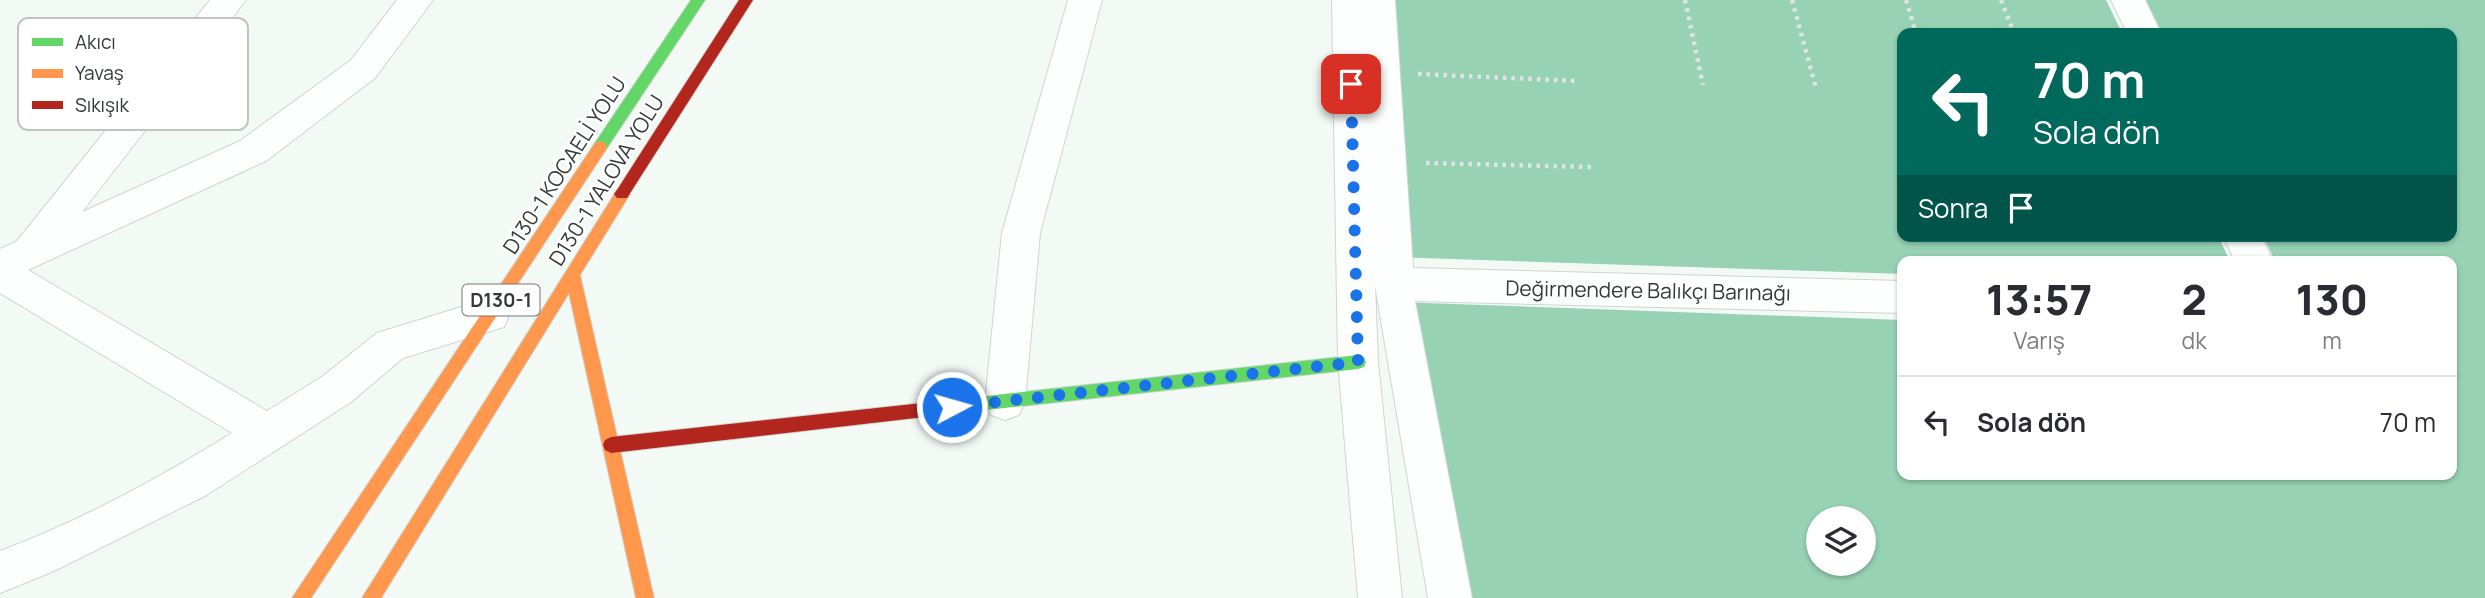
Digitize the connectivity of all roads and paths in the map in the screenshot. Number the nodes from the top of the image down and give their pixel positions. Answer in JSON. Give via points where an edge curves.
{"nodes":[{"id":1,"x":229,"y":0,"type":"edge"},
{"id":2,"x":416,"y":0,"type":"edge"},
{"id":3,"x":698,"y":0,"type":"edge"},
{"id":4,"x":746,"y":0,"type":"edge"},
{"id":5,"x":1085,"y":0,"type":"edge"},
{"id":6,"x":1349,"y":0,"type":"edge"},
{"id":7,"x":1378,"y":0,"type":"edge"},
{"id":8,"x":1685,"y":0,"type":"edge"},
{"id":9,"x":1792,"y":0,"type":"edge"},
{"id":10,"x":1906,"y":0,"type":"edge"},
{"id":11,"x":2001,"y":0,"type":"edge"},
{"id":12,"x":2128,"y":0,"type":"edge"},
{"id":13,"x":214,"y":18,"type":"edge"},
{"id":14,"x":1914,"y":28,"type":"edge"},
{"id":15,"x":2012,"y":28,"type":"edge"},
{"id":16,"x":2142,"y":28,"type":"edge"},
{"id":17,"x":1382,"y":73,"type":"junction"},
{"id":18,"x":1578,"y":81,"type":"dead end"},
{"id":19,"x":1703,"y":85,"type":"dead end"},
{"id":20,"x":1816,"y":88,"type":"dead end"},
{"id":21,"x":121,"y":130,"type":"edge"},
{"id":22,"x":1387,"y":162,"type":"junction"},
{"id":23,"x":1591,"y":167,"type":"dead end"},
{"id":24,"x":10,"y":264,"type":"edge"},
{"id":25,"x":572,"y":273,"type":"junction"},
{"id":26,"x":1394,"y":284,"type":"junction"},
{"id":27,"x":1897,"y":297,"type":"edge"},
{"id":28,"x":490,"y":315,"type":"junction"},
{"id":29,"x":1358,"y":362,"type":"junction"},
{"id":30,"x":1004,"y":402,"type":"junction"},
{"id":31,"x":268,"y":433,"type":"junction"},
{"id":32,"x":611,"y":445,"type":"junction"},
{"id":33,"x":0,"y":572,"type":"edge"},
{"id":34,"x":301,"y":598,"type":"edge"},
{"id":35,"x":371,"y":598,"type":"edge"},
{"id":36,"x":645,"y":598,"type":"edge"},
{"id":37,"x":1380,"y":598,"type":"edge"},
{"id":38,"x":1450,"y":598,"type":"edge"}],
"edges":[{"from":1,"to":13,"type":"street"},
{"from":2,"to":24,"type":"street","via":[[363,69],[253,151]]},
{"from":3,"to":28,"type":"main road","name":"D130-1 KOCAELİ YOLU","number":"D130-1"},
{"from":4,"to":25,"type":"main road","name":"D130-1 YALOVA YOLU","number":"D130-1"},
{"from":5,"to":30,"type":"street","via":[[1020,233]]},
{"from":6,"to":29,"type":"street"},
{"from":7,"to":17,"type":"street"},
{"from":8,"to":19,"type":"path"},
{"from":9,"to":20,"type":"path"},
{"from":10,"to":14,"type":"path"},
{"from":11,"to":15,"type":"path"},
{"from":12,"to":16,"type":"street"},
{"from":17,"to":18,"type":"path"},
{"from":17,"to":22,"type":"street"},
{"from":21,"to":24,"type":"street"},
{"from":22,"to":23,"type":"path"},
{"from":22,"to":26,"type":"street"},
{"from":24,"to":31,"type":"street"},
{"from":25,"to":32,"type":"main road"},
{"from":25,"to":35,"type":"main road","name":"D130-1 YALOVA YOLU","number":"D130-1"},
{"from":26,"to":27,"type":"street","name":"Değirmendere Balıkçı Barınağı"},
{"from":26,"to":38,"type":"street"},
{"from":28,"to":31,"type":"street","via":[[391,345],[337,389]]},
{"from":28,"to":34,"type":"main road","name":"D130-1 KOCAELİ YOLU","number":"D130-1"},
{"from":29,"to":30,"type":"main road"},
{"from":29,"to":37,"type":"street"},
{"from":30,"to":32,"type":"main road"},
{"from":31,"to":33,"type":"street","via":[[190,482]]},
{"from":32,"to":36,"type":"main road"}]}
